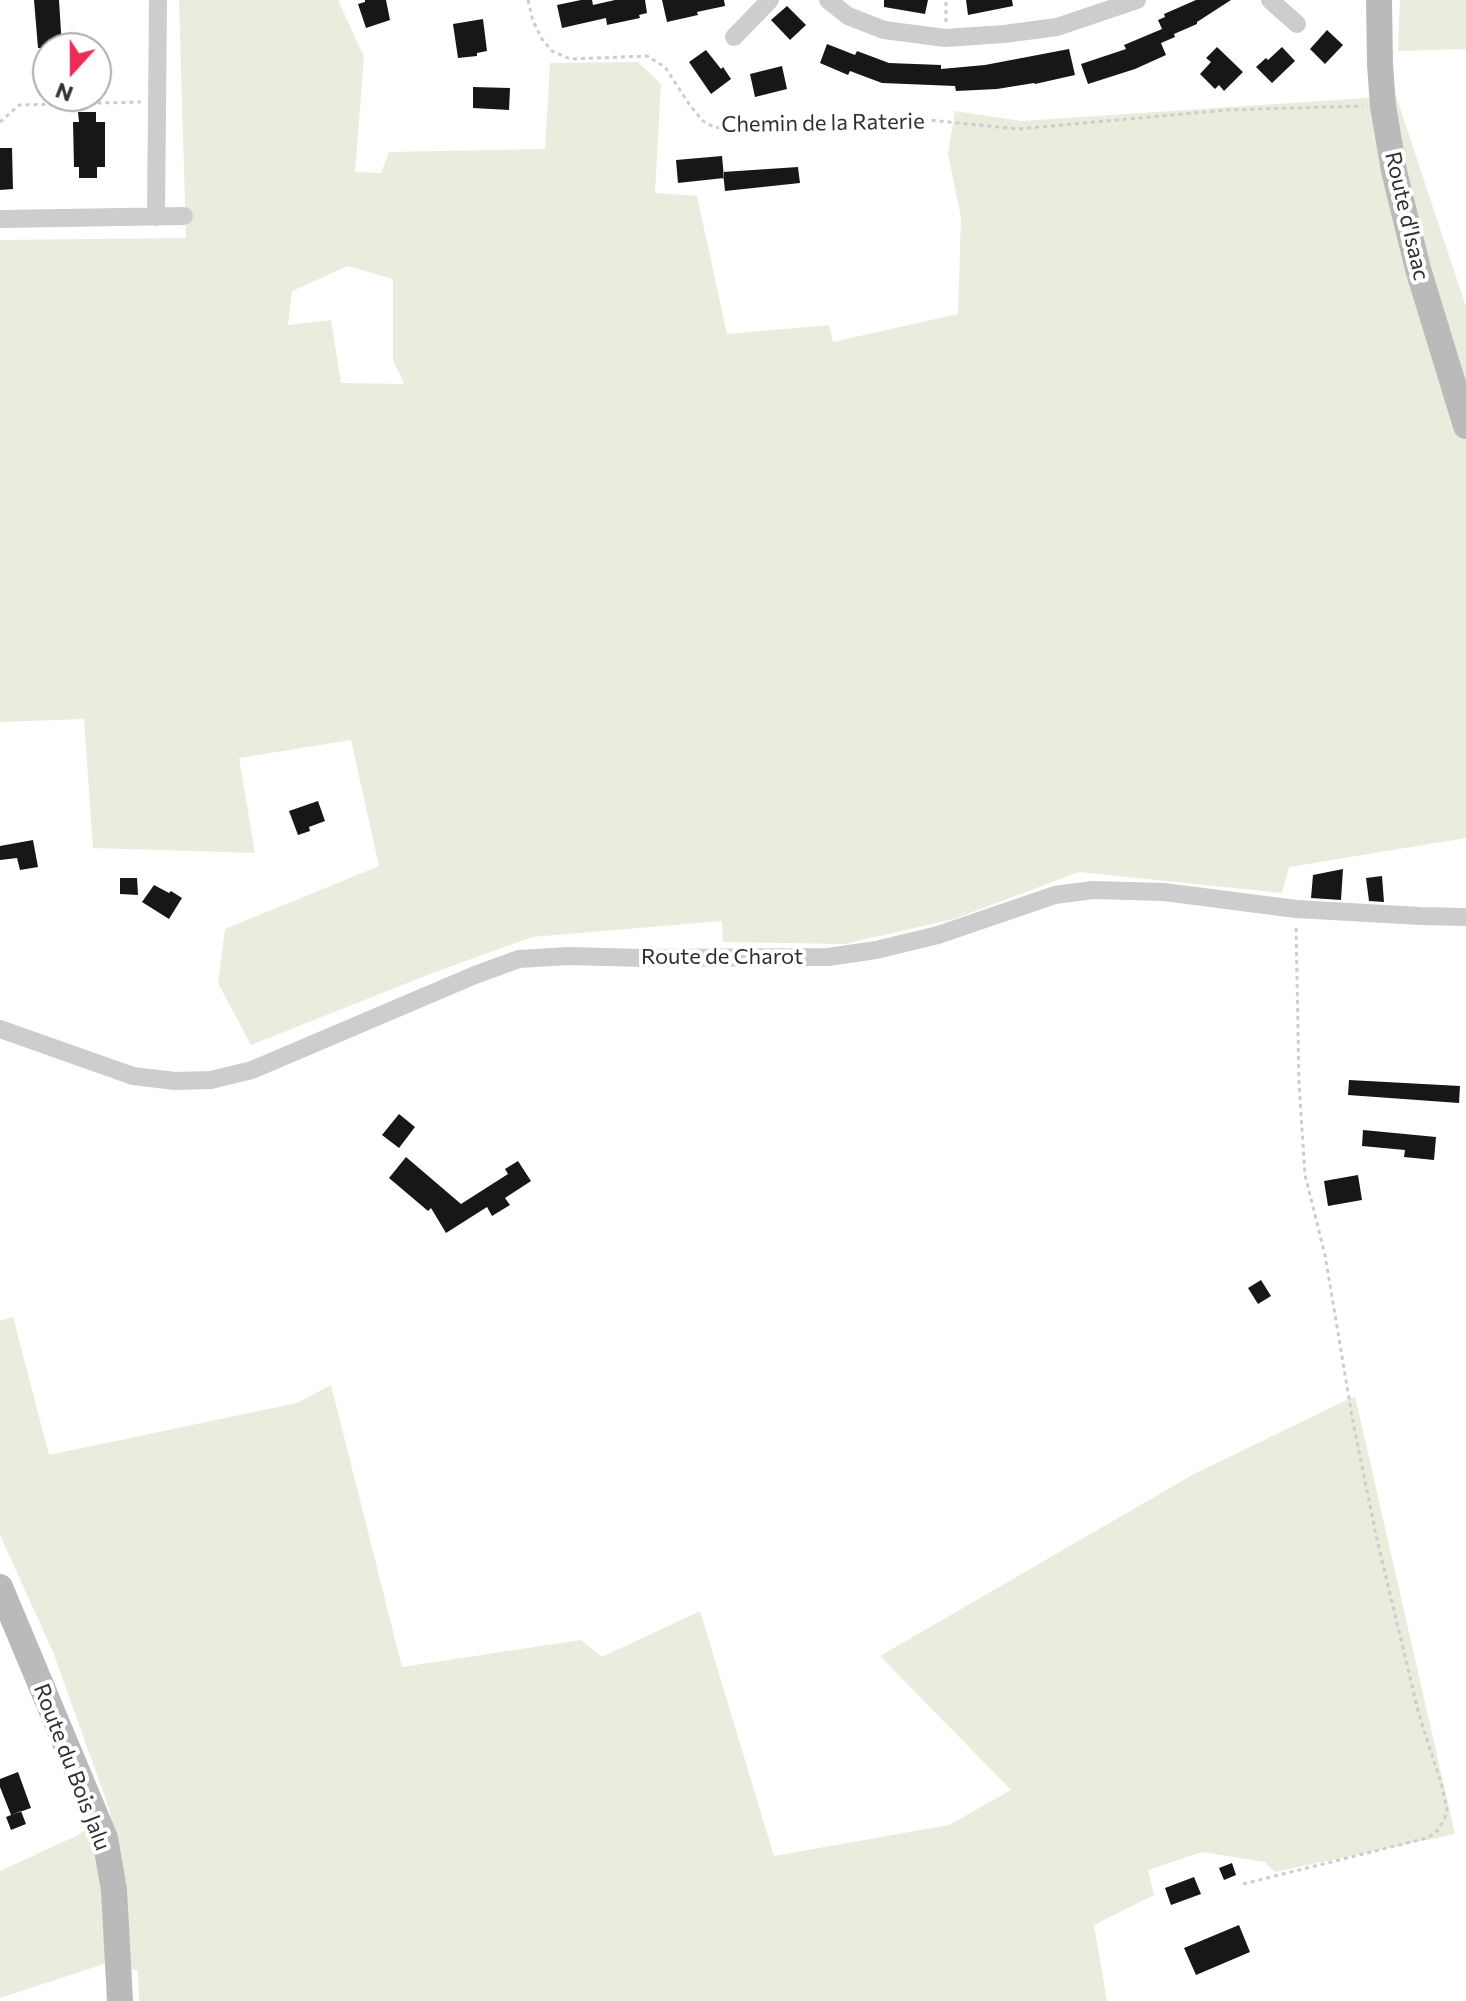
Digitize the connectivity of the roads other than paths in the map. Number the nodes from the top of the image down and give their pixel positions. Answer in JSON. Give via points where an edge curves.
{"nodes":[{"id":1,"x":158,"y":0,"type":"edge"},
{"id":2,"x":770,"y":0,"type":"edge"},
{"id":3,"x":828,"y":0,"type":"edge"},
{"id":4,"x":1137,"y":0,"type":"edge"},
{"id":5,"x":1270,"y":0,"type":"edge"},
{"id":6,"x":1379,"y":0,"type":"edge"},
{"id":7,"x":1297,"y":24,"type":"dead end"},
{"id":8,"x":734,"y":37,"type":"dead end"},
{"id":9,"x":184,"y":216,"type":"dead end"},
{"id":10,"x":156,"y":217,"type":"junction"},
{"id":11,"x":0,"y":219,"type":"edge"},
{"id":12,"x":1466,"y":426,"type":"edge"},
{"id":13,"x":1466,"y":917,"type":"edge"},
{"id":14,"x":0,"y":1029,"type":"edge"},
{"id":15,"x":0,"y":1587,"type":"edge"},
{"id":16,"x":120,"y":2001,"type":"edge"}],
"edges":[{"from":1,"to":10,"type":"street"},
{"from":2,"to":8,"type":"street"},
{"from":3,"to":4,"type":"street","via":[[848,16],[884,30],[945,38],[1057,27]]},
{"from":5,"to":7,"type":"street"},
{"from":6,"to":12,"type":"street","name":"Route d'Isaac","via":[[1383,106],[1394,171]]},
{"from":9,"to":10,"type":"street"},
{"from":10,"to":11,"type":"street"},
{"from":13,"to":14,"type":"street","name":"Route de Charot","via":[[1296,909],[1164,892],[1093,890],[1055,895],[938,935],[828,957],[519,959],[252,1070],[211,1080],[133,1076]]},
{"from":15,"to":16,"type":"street","name":"Route du Bois Jalu","via":[[105,1838],[114,1890]]}]}
